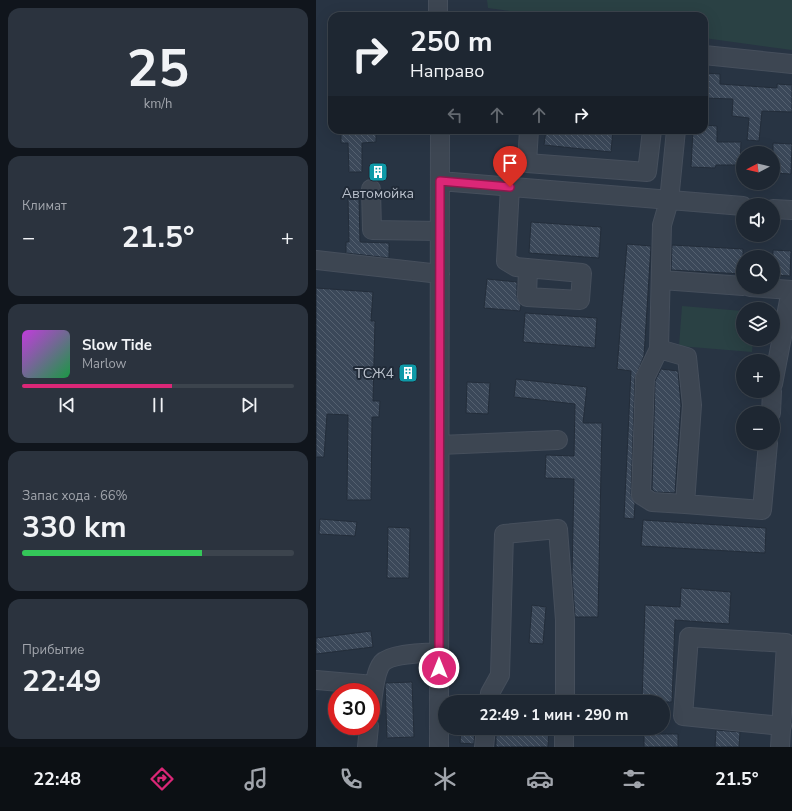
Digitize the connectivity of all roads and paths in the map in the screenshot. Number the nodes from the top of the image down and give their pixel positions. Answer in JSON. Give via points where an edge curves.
{"nodes":[{"id":1,"x":438,"y":0,"type":"edge"},
{"id":2,"x":438,"y":12,"type":"edge"},
{"id":3,"x":708,"y":55,"type":"edge"},
{"id":4,"x":792,"y":64,"type":"edge"},
{"id":5,"x":440,"y":134,"type":"edge"},
{"id":6,"x":529,"y":134,"type":"edge"},
{"id":7,"x":652,"y":134,"type":"edge"},
{"id":8,"x":676,"y":134,"type":"edge"},
{"id":9,"x":440,"y":181,"type":"junction"},
{"id":10,"x":510,"y":187,"type":"junction"},
{"id":11,"x":372,"y":189,"type":"dead end"},
{"id":12,"x":669,"y":201,"type":"junction"},
{"id":13,"x":736,"y":206,"type":"edge"},
{"id":14,"x":780,"y":209,"type":"edge"},
{"id":15,"x":792,"y":210,"type":"edge"},
{"id":16,"x":440,"y":231,"type":"junction"},
{"id":17,"x":316,"y":260,"type":"edge"},
{"id":18,"x":528,"y":268,"type":"dead end"},
{"id":19,"x":440,"y":274,"type":"junction"},
{"id":20,"x":662,"y":280,"type":"junction"},
{"id":21,"x":736,"y":285,"type":"edge"},
{"id":22,"x":780,"y":288,"type":"edge"},
{"id":23,"x":791,"y":288,"type":"edge"},
{"id":24,"x":659,"y":349,"type":"junction"},
{"id":25,"x":779,"y":354,"type":"edge"},
{"id":26,"x":558,"y":440,"type":"dead end"},
{"id":27,"x":440,"y":445,"type":"junction"},
{"id":28,"x":767,"y":450,"type":"edge"},
{"id":29,"x":685,"y":504,"type":"junction"},
{"id":30,"x":439,"y":652,"type":"junction"},
{"id":31,"x":316,"y":680,"type":"edge"},
{"id":32,"x":351,"y":683,"type":"edge"},
{"id":33,"x":375,"y":683,"type":"edge"},
{"id":34,"x":490,"y":695,"type":"edge"},
{"id":35,"x":565,"y":695,"type":"edge"},
{"id":36,"x":782,"y":726,"type":"junction"},
{"id":37,"x":368,"y":735,"type":"edge"},
{"id":38,"x":485,"y":735,"type":"edge"},
{"id":39,"x":564,"y":735,"type":"edge"},
{"id":40,"x":367,"y":747,"type":"edge"},
{"id":41,"x":439,"y":747,"type":"edge"},
{"id":42,"x":484,"y":747,"type":"edge"},
{"id":43,"x":564,"y":747,"type":"edge"},
{"id":44,"x":780,"y":747,"type":"edge"}],
"edges":[{"from":1,"to":2,"type":"street"},
{"from":3,"to":4,"type":"street"},
{"from":5,"to":9,"type":"street"},
{"from":6,"to":7,"type":"street","via":[[527,163],[647,172]]},
{"from":8,"to":12,"type":"street"},
{"from":9,"to":10,"type":"street"},
{"from":9,"to":16,"type":"street"},
{"from":10,"to":12,"type":"street"},
{"from":10,"to":18,"type":"street","via":[[506,261],[516,267]]},
{"from":11,"to":16,"type":"street","via":[[372,230]]},
{"from":12,"to":13,"type":"street"},
{"from":12,"to":20,"type":"street","via":[[662,224]]},
{"from":14,"to":15,"type":"street"},
{"from":16,"to":19,"type":"street"},
{"from":17,"to":19,"type":"street"},
{"from":19,"to":27,"type":"street"},
{"from":20,"to":21,"type":"street"},
{"from":20,"to":24,"type":"street"},
{"from":22,"to":23,"type":"street"},
{"from":23,"to":25,"type":"street"},
{"from":24,"to":29,"type":"street","via":[[687,357],[692,405]]},
{"from":24,"to":29,"type":"street","via":[[646,378],[641,495],[652,502]]},
{"from":26,"to":27,"type":"street"},
{"from":27,"to":30,"type":"street"},
{"from":28,"to":29,"type":"street","via":[[762,510]]},
{"from":30,"to":33,"type":"street","via":[[391,657],[382,663]]},
{"from":30,"to":41,"type":"street"},
{"from":31,"to":32,"type":"street"},
{"from":34,"to":35,"type":"street","via":[[500,675],[504,534],[558,529],[565,620]]},
{"from":36,"to":36,"type":"street","via":[[684,716],[689,637],[786,642]]},
{"from":36,"to":44,"type":"street"},
{"from":37,"to":40,"type":"street"},
{"from":38,"to":42,"type":"street"},
{"from":39,"to":43,"type":"street"}]}
